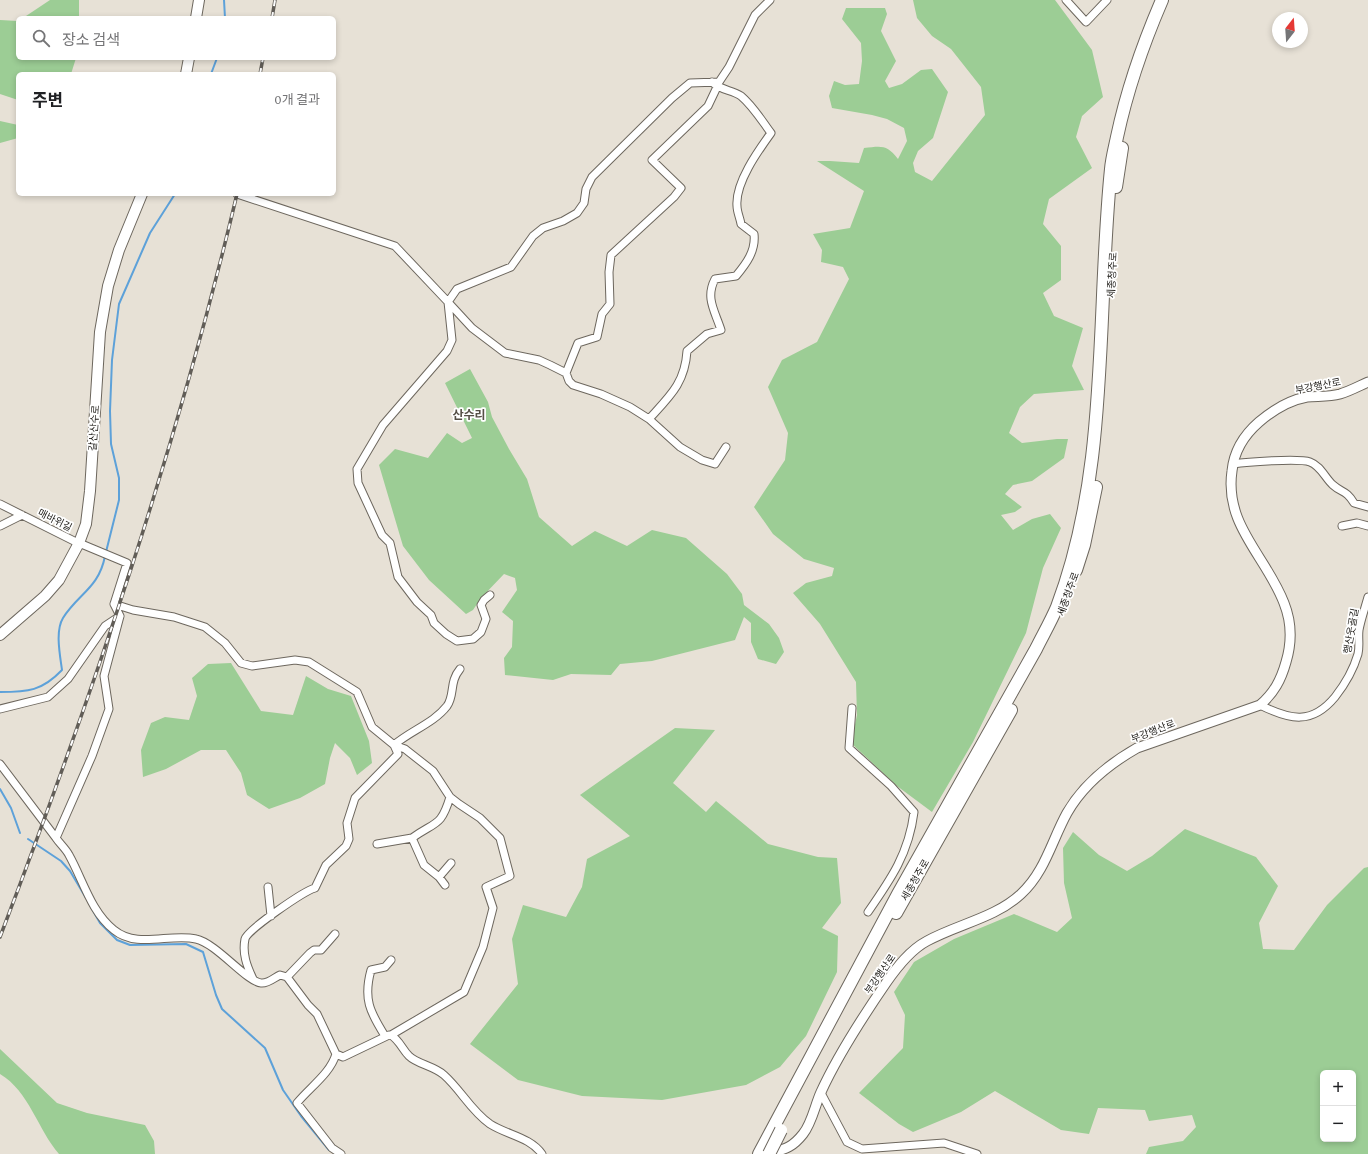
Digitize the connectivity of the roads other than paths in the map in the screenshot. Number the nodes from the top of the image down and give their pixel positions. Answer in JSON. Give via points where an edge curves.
{"nodes":[{"id":1,"x":199,"y":0,"type":"edge"},
{"id":2,"x":770,"y":0,"type":"edge"},
{"id":3,"x":1066,"y":0,"type":"edge"},
{"id":4,"x":1107,"y":0,"type":"edge"},
{"id":5,"x":1171,"y":0,"type":"edge"},
{"id":6,"x":1160,"y":3,"type":"edge"},
{"id":7,"x":196,"y":16,"type":"edge"},
{"id":8,"x":189,"y":60,"type":"edge"},
{"id":9,"x":186,"y":72,"type":"edge"},
{"id":10,"x":715,"y":85,"type":"junction"},
{"id":11,"x":141,"y":196,"type":"edge"},
{"id":12,"x":243,"y":196,"type":"edge"},
{"id":13,"x":448,"y":302,"type":"junction"},
{"id":14,"x":566,"y":373,"type":"junction"},
{"id":15,"x":1368,"y":382,"type":"edge"},
{"id":16,"x":649,"y":419,"type":"junction"},
{"id":17,"x":726,"y":447,"type":"dead end"},
{"id":18,"x":1233,"y":464,"type":"junction"},
{"id":19,"x":0,"y":504,"type":"edge"},
{"id":20,"x":1368,"y":507,"type":"edge"},
{"id":21,"x":22,"y":515,"type":"junction"},
{"id":22,"x":0,"y":526,"type":"edge"},
{"id":23,"x":1342,"y":526,"type":"dead end"},
{"id":24,"x":1368,"y":526,"type":"edge"},
{"id":25,"x":78,"y":543,"type":"junction"},
{"id":26,"x":490,"y":595,"type":"dead end"},
{"id":27,"x":1368,"y":597,"type":"edge"},
{"id":28,"x":114,"y":604,"type":"junction"},
{"id":29,"x":120,"y":616,"type":"junction"},
{"id":30,"x":0,"y":635,"type":"edge"},
{"id":31,"x":460,"y":669,"type":"dead end"},
{"id":32,"x":1260,"y":705,"type":"junction"},
{"id":33,"x":852,"y":708,"type":"dead end"},
{"id":34,"x":0,"y":709,"type":"edge"},
{"id":35,"x":394,"y":745,"type":"junction"},
{"id":36,"x":0,"y":764,"type":"edge"},
{"id":37,"x":450,"y":797,"type":"junction"},
{"id":38,"x":56,"y":838,"type":"junction"},
{"id":39,"x":412,"y":838,"type":"junction"},
{"id":40,"x":377,"y":844,"type":"dead end"},
{"id":41,"x":451,"y":863,"type":"dead end"},
{"id":42,"x":439,"y":877,"type":"junction"},
{"id":43,"x":445,"y":885,"type":"dead end"},
{"id":44,"x":268,"y":887,"type":"dead end"},
{"id":45,"x":868,"y":912,"type":"dead end"},
{"id":46,"x":271,"y":916,"type":"junction"},
{"id":47,"x":335,"y":934,"type":"dead end"},
{"id":48,"x":391,"y":960,"type":"dead end"},
{"id":49,"x":287,"y":977,"type":"junction"},
{"id":50,"x":253,"y":979,"type":"junction"},
{"id":51,"x":388,"y":1036,"type":"junction"},
{"id":52,"x":336,"y":1054,"type":"junction"},
{"id":53,"x":821,"y":1093,"type":"junction"},
{"id":54,"x":777,"y":1130,"type":"junction"},
{"id":55,"x":341,"y":1154,"type":"edge"},
{"id":56,"x":542,"y":1154,"type":"edge"},
{"id":57,"x":759,"y":1154,"type":"edge"},
{"id":58,"x":768,"y":1154,"type":"edge"},
{"id":59,"x":977,"y":1154,"type":"edge"}],
"edges":[{"from":1,"to":7,"type":"main road"},
{"from":2,"to":10,"type":"street","via":[[755,15],[729,67]]},
{"from":3,"to":4,"type":"street","via":[[1086,22]]},
{"from":5,"to":54,"type":"highway","name":"세종청주로","via":[[1152,40],[1128,115],[1115,195],[1104,413],[1095,493],[1084,545],[1068,597],[1032,671]]},
{"from":6,"to":54,"type":"highway","name":"세종청주로","via":[[1124,102],[1111,168],[1098,409],[1089,484],[1057,608],[898,894]]},
{"from":8,"to":9,"type":"main road"},
{"from":10,"to":13,"type":"street","via":[[690,83],[592,177],[586,189],[584,203],[577,213],[543,228],[533,236],[511,267],[457,290]]},
{"from":10,"to":14,"type":"street","via":[[708,106],[652,160],[681,188],[611,255],[610,304],[602,314],[597,337],[578,343]]},
{"from":10,"to":16,"type":"street","via":[[740,96],[750,105],[771,134],[754,156],[737,205],[741,224],[754,234],[755,240],[749,261],[736,276],[715,279],[711,287],[710,296],[721,330],[707,334],[687,351],[684,373],[677,389]]},
{"from":11,"to":25,"type":"main road","name":"갈산산수로","via":[[123,238],[108,286],[100,332],[90,491],[86,524]]},
{"from":12,"to":13,"type":"street","via":[[395,246]]},
{"from":13,"to":14,"type":"street","via":[[472,328],[505,353],[539,360]]},
{"from":13,"to":26,"type":"street","via":[[452,340],[447,351],[383,425],[357,469],[358,483],[382,535],[390,543],[398,577],[417,602],[431,615],[434,623],[446,634],[457,640],[473,639],[481,632],[486,620],[481,605]]},
{"from":14,"to":16,"type":"street","via":[[574,385],[630,407]]},
{"from":15,"to":18,"type":"street","name":"부강행산로","via":[[1340,394],[1297,400],[1272,412],[1259,421],[1240,444]]},
{"from":16,"to":17,"type":"street","via":[[680,447],[702,460],[714,464]]},
{"from":18,"to":20,"type":"street","via":[[1297,460],[1310,462],[1325,474],[1336,488],[1348,494],[1354,503]]},
{"from":18,"to":32,"type":"street","name":"부강행산로","via":[[1231,492],[1237,520],[1284,602],[1290,626],[1289,652],[1281,676],[1275,690]]},
{"from":19,"to":21,"type":"street","name":"매바위길"},
{"from":21,"to":22,"type":"street","name":"매바위길"},
{"from":21,"to":25,"type":"street","name":"매바위길"},
{"from":23,"to":24,"type":"street","via":[[1357,523]]},
{"from":25,"to":28,"type":"street","name":"매바위길","via":[[127,563]]},
{"from":25,"to":30,"type":"main road","name":"갈산산수로","via":[[59,580],[45,596]]},
{"from":27,"to":32,"type":"street","name":"행산웃골길","via":[[1359,630],[1360,647],[1350,678],[1327,707],[1303,718],[1289,716]]},
{"from":28,"to":29,"type":"street"},
{"from":28,"to":35,"type":"street","via":[[174,617],[205,627],[225,643],[241,663],[252,666],[295,660],[309,662],[357,692],[372,727]]},
{"from":29,"to":34,"type":"street","via":[[105,626],[60,688],[48,697]]},
{"from":29,"to":38,"type":"street","via":[[104,676],[109,709],[92,756]]},
{"from":31,"to":35,"type":"street","via":[[454,676],[450,701],[446,707],[432,720]]},
{"from":32,"to":53,"type":"street","name":"부강행산로","via":[[1137,748],[1094,779],[1067,813],[1042,867],[1021,894],[992,914],[928,940],[904,959],[885,984],[836,1063]]},
{"from":33,"to":45,"type":"street","via":[[849,748],[891,786],[914,812],[912,830],[895,873]]},
{"from":35,"to":37,"type":"street","via":[[405,749],[432,771]]},
{"from":35,"to":46,"type":"street","via":[[398,754],[355,798],[347,823],[349,839],[346,846],[326,866],[315,888],[307,890]]},
{"from":36,"to":38,"type":"street"},
{"from":37,"to":39,"type":"street","via":[[444,815],[435,825]]},
{"from":37,"to":51,"type":"street","via":[[480,818],[500,838],[510,876],[486,886],[493,908],[482,947],[464,992]]},
{"from":38,"to":50,"type":"street","via":[[69,855],[97,912],[114,930],[131,939],[197,939],[217,950]]},
{"from":39,"to":40,"type":"street"},
{"from":39,"to":42,"type":"street","via":[[424,865]]},
{"from":41,"to":42,"type":"street"},
{"from":42,"to":43,"type":"street"},
{"from":44,"to":46,"type":"street"},
{"from":46,"to":50,"type":"street","via":[[245,938],[244,959]]},
{"from":47,"to":49,"type":"street","via":[[321,950],[310,953]]},
{"from":48,"to":51,"type":"street","via":[[385,967],[371,970],[367,987],[369,1007]]},
{"from":49,"to":50,"type":"street","via":[[280,975],[261,983]]},
{"from":49,"to":52,"type":"street","via":[[317,1014]]},
{"from":51,"to":52,"type":"street","via":[[343,1057]]},
{"from":51,"to":56,"type":"street","via":[[397,1039],[409,1056],[435,1068],[445,1076],[475,1111],[491,1124],[536,1146]]},
{"from":52,"to":55,"type":"street","via":[[327,1072],[297,1103],[332,1148]]},
{"from":53,"to":58,"type":"street","name":"부강행산로","via":[[805,1133],[790,1148]]},
{"from":53,"to":59,"type":"street","via":[[847,1142],[862,1149],[944,1143]]},
{"from":54,"to":57,"type":"highway"},
{"from":54,"to":58,"type":"highway","bridge":true}]}
